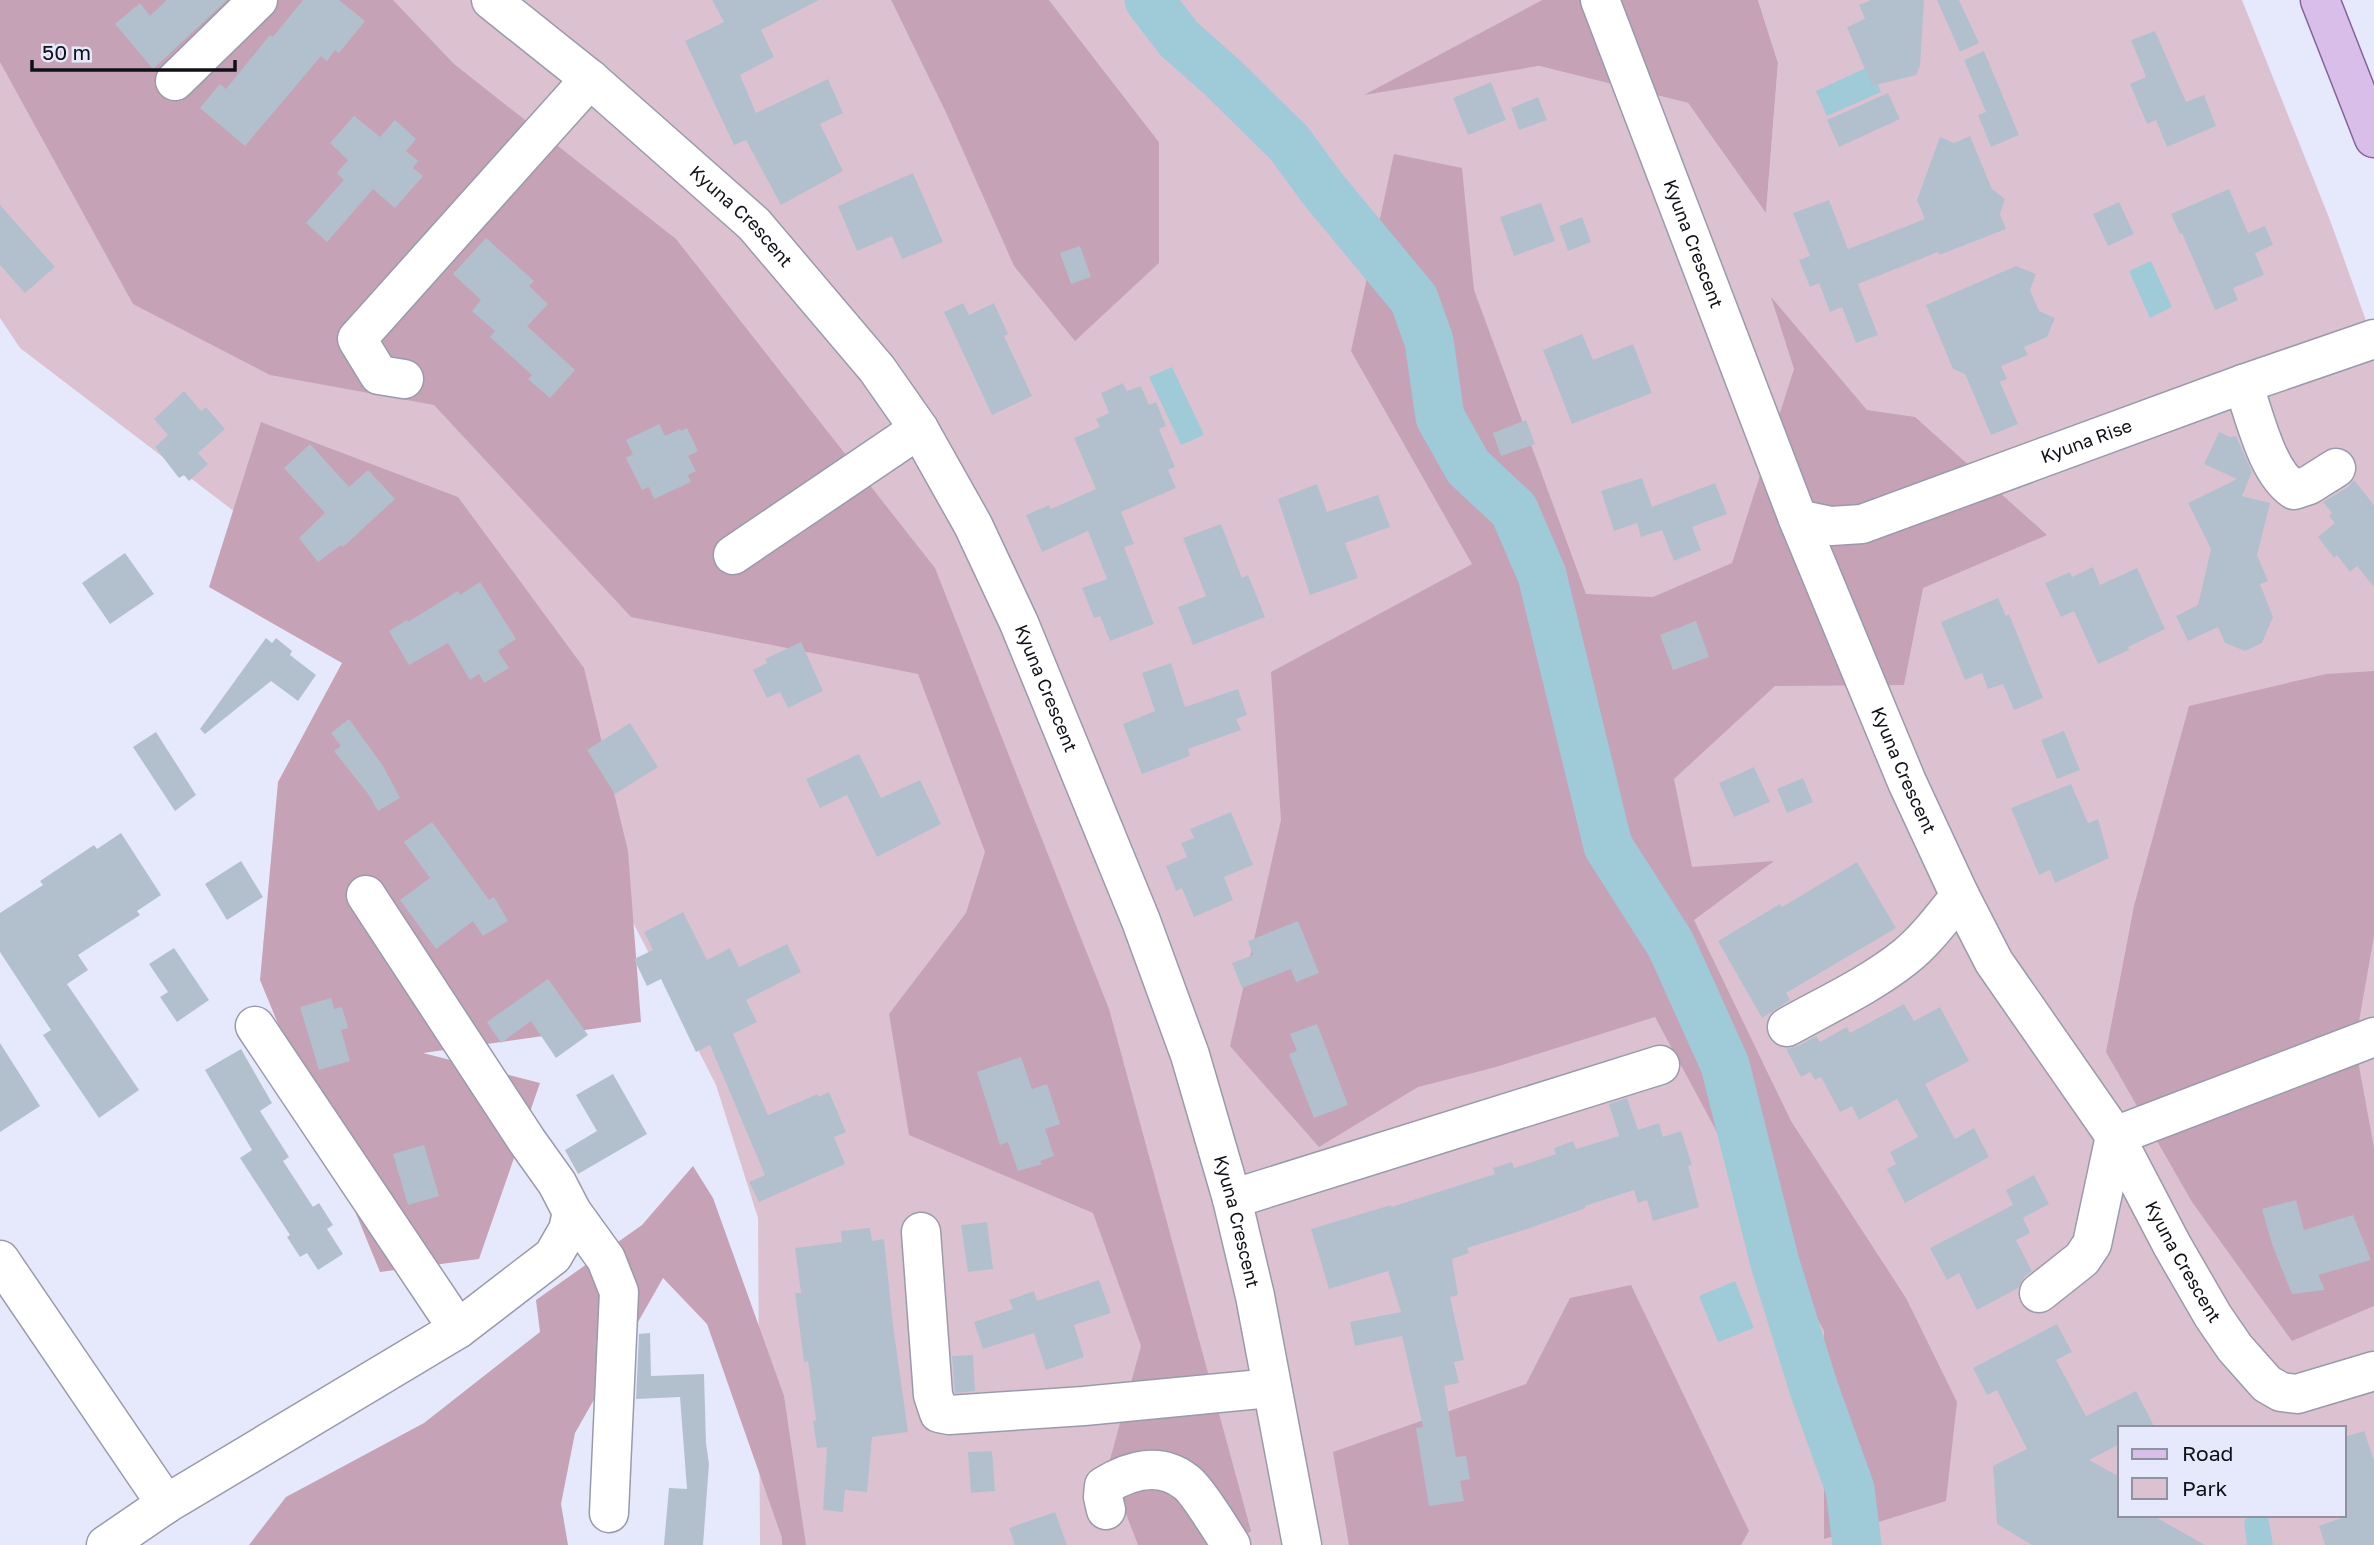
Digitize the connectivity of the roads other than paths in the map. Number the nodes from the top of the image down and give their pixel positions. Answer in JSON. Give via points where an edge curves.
{"nodes":[{"id":1,"x":258,"y":0,"type":"edge"},
{"id":2,"x":491,"y":0,"type":"edge"},
{"id":3,"x":1600,"y":0,"type":"edge"},
{"id":4,"x":2320,"y":0,"type":"edge"},
{"id":5,"x":590,"y":79,"type":"junction"},
{"id":6,"x":175,"y":81,"type":"dead end"},
{"id":7,"x":2374,"y":138,"type":"edge"},
{"id":8,"x":2374,"y":339,"type":"edge"},
{"id":9,"x":404,"y":379,"type":"dead end"},
{"id":10,"x":2243,"y":384,"type":"junction"},
{"id":11,"x":919,"y":429,"type":"junction"},
{"id":12,"x":2336,"y":468,"type":"dead end"},
{"id":13,"x":1798,"y":519,"type":"junction"},
{"id":14,"x":733,"y":555,"type":"dead end"},
{"id":15,"x":366,"y":895,"type":"dead end"},
{"id":16,"x":1960,"y":896,"type":"junction"},
{"id":17,"x":255,"y":1026,"type":"dead end"},
{"id":18,"x":1787,"y":1027,"type":"dead end"},
{"id":19,"x":2374,"y":1037,"type":"edge"},
{"id":20,"x":1660,"y":1065,"type":"dead end"},
{"id":21,"x":2115,"y":1136,"type":"junction"},
{"id":22,"x":1232,"y":1199,"type":"junction"},
{"id":23,"x":572,"y":1212,"type":"junction"},
{"id":24,"x":920,"y":1232,"type":"dead end"},
{"id":25,"x":0,"y":1260,"type":"edge"},
{"id":26,"x":2039,"y":1293,"type":"dead end"},
{"id":27,"x":458,"y":1329,"type":"junction"},
{"id":28,"x":2374,"y":1371,"type":"edge"},
{"id":29,"x":1272,"y":1388,"type":"junction"},
{"id":30,"x":166,"y":1504,"type":"junction"},
{"id":31,"x":1106,"y":1510,"type":"dead end"},
{"id":32,"x":609,"y":1513,"type":"dead end"},
{"id":33,"x":106,"y":1545,"type":"edge"},
{"id":34,"x":1231,"y":1545,"type":"edge"},
{"id":35,"x":1302,"y":1545,"type":"edge"}],
"edges":[{"from":1,"to":6,"type":"street"},
{"from":2,"to":5,"type":"street","name":"Kyuna Crescent"},
{"from":3,"to":13,"type":"street","name":"Kyuna Crescent"},
{"from":4,"to":7,"type":"main road"},
{"from":5,"to":9,"type":"street","via":[[357,339],[379,375]]},
{"from":5,"to":11,"type":"street","name":"Kyuna Crescent","via":[[754,224],[877,369]]},
{"from":8,"to":10,"type":"street","name":"Kyuna Rise"},
{"from":10,"to":12,"type":"street","via":[[2269,455],[2285,484],[2294,490]]},
{"from":10,"to":13,"type":"street","name":"Kyuna Rise","via":[[1862,524],[1830,526]]},
{"from":11,"to":14,"type":"street"},
{"from":11,"to":22,"type":"street","name":"Kyuna Crescent","via":[[973,524],[1019,623],[1141,921],[1190,1055]]},
{"from":13,"to":16,"type":"street","name":"Kyuna Crescent","via":[[1907,782]]},
{"from":15,"to":23,"type":"street"},
{"from":16,"to":18,"type":"street","via":[[1905,957]]},
{"from":16,"to":21,"type":"street","name":"Kyuna Crescent","via":[[1994,962]]},
{"from":17,"to":27,"type":"street"},
{"from":19,"to":21,"type":"street"},
{"from":20,"to":22,"type":"street"},
{"from":21,"to":26,"type":"street","via":[[2092,1244],[2082,1259]]},
{"from":21,"to":28,"type":"street","name":"Kyuna Crescent","via":[[2206,1304],[2235,1348],[2267,1384],[2297,1395]]},
{"from":22,"to":29,"type":"street","name":"Kyuna Crescent"},
{"from":23,"to":27,"type":"street","via":[[568,1230],[553,1255]]},
{"from":23,"to":32,"type":"street","via":[[606,1259],[619,1292]]},
{"from":24,"to":29,"type":"street","via":[[933,1395],[939,1413],[1084,1406]]},
{"from":25,"to":30,"type":"street"},
{"from":27,"to":30,"type":"street"},
{"from":29,"to":35,"type":"street","name":"Kyuna Crescent"},
{"from":30,"to":33,"type":"street"},
{"from":31,"to":34,"type":"street","via":[[1104,1486],[1136,1471],[1159,1468],[1188,1482]]}]}
